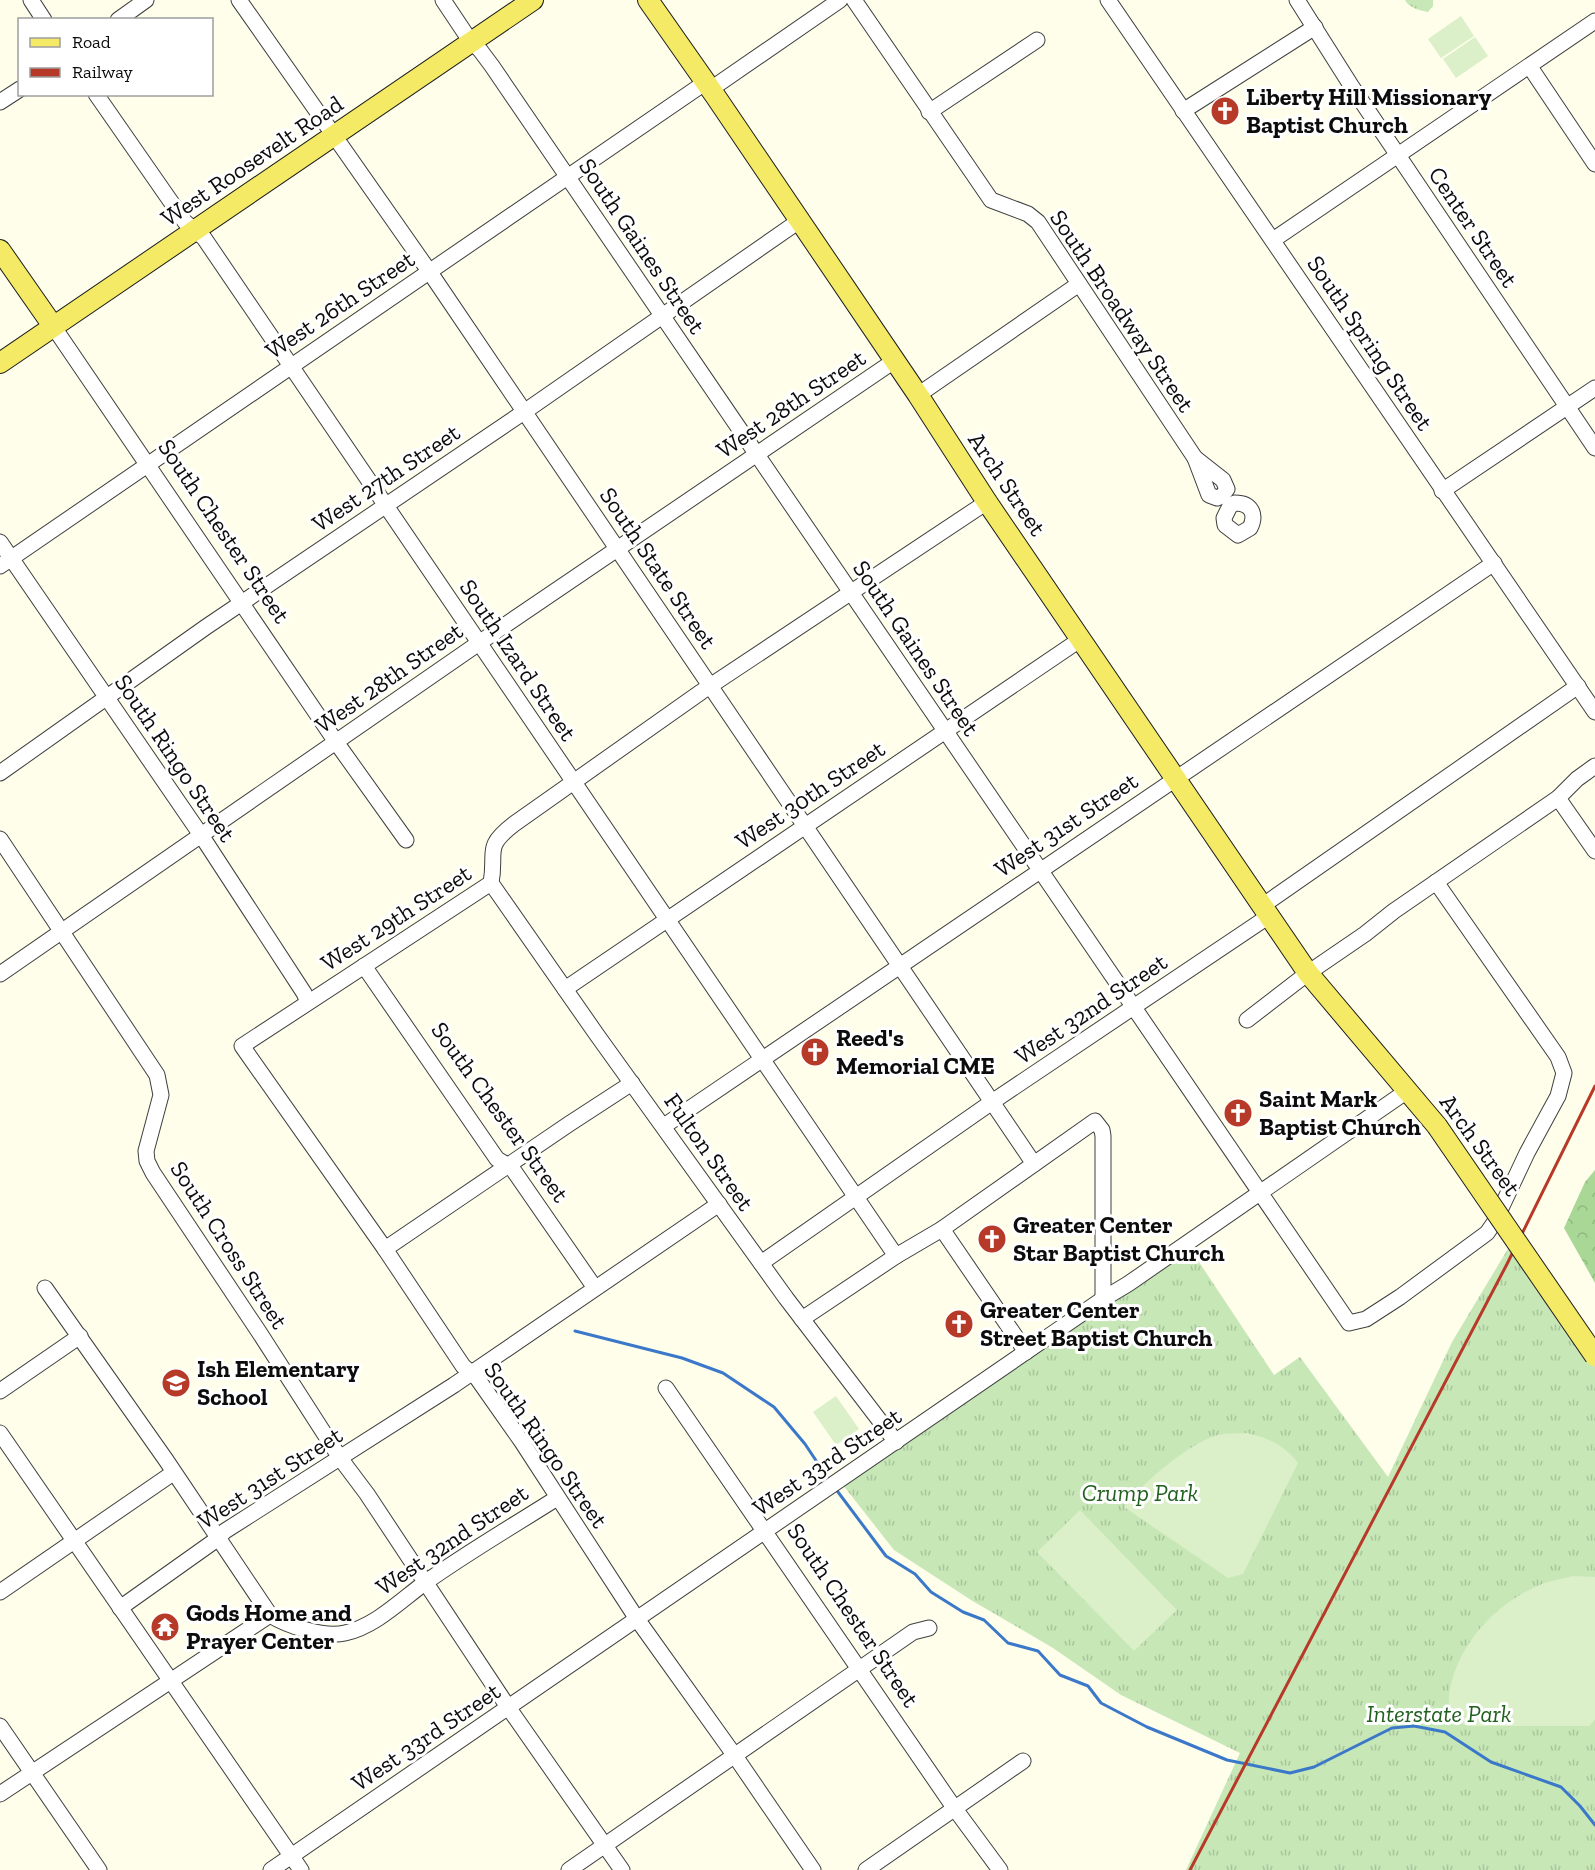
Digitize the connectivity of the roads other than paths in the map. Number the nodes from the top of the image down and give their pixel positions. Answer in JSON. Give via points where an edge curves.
{"nodes":[{"id":1,"x":31,"y":0,"type":"edge"},
{"id":2,"x":146,"y":0,"type":"edge"},
{"id":3,"x":239,"y":0,"type":"edge"},
{"id":4,"x":442,"y":0,"type":"edge"},
{"id":5,"x":533,"y":0,"type":"edge"},
{"id":6,"x":648,"y":0,"type":"edge"},
{"id":7,"x":840,"y":0,"type":"edge"},
{"id":8,"x":854,"y":0,"type":"edge"},
{"id":9,"x":1108,"y":0,"type":"edge"},
{"id":10,"x":1297,"y":0,"type":"edge"},
{"id":11,"x":43,"y":18,"type":"edge"},
{"id":12,"x":121,"y":18,"type":"edge"},
{"id":13,"x":1595,"y":21,"type":"edge"},
{"id":14,"x":1315,"y":27,"type":"junction"},
{"id":15,"x":1037,"y":40,"type":"dead end"},
{"id":16,"x":471,"y":42,"type":"junction"},
{"id":17,"x":1530,"y":67,"type":"junction"},
{"id":18,"x":708,"y":86,"type":"junction"},
{"id":19,"x":18,"y":90,"type":"edge"},
{"id":20,"x":97,"y":96,"type":"edge"},
{"id":21,"x":0,"y":102,"type":"edge"},
{"id":22,"x":1184,"y":111,"type":"junction"},
{"id":23,"x":929,"y":112,"type":"junction"},
{"id":24,"x":336,"y":135,"type":"junction"},
{"id":25,"x":1398,"y":155,"type":"junction"},
{"id":26,"x":1595,"y":164,"type":"edge"},
{"id":27,"x":567,"y":177,"type":"junction"},
{"id":28,"x":799,"y":221,"type":"junction"},
{"id":29,"x":195,"y":230,"type":"junction"},
{"id":30,"x":1273,"y":240,"type":"junction"},
{"id":31,"x":0,"y":250,"type":"edge"},
{"id":32,"x":429,"y":271,"type":"junction"},
{"id":33,"x":1079,"y":284,"type":"junction"},
{"id":34,"x":662,"y":315,"type":"junction"},
{"id":35,"x":53,"y":326,"type":"junction"},
{"id":36,"x":894,"y":361,"type":"junction"},
{"id":37,"x":0,"y":363,"type":"edge"},
{"id":38,"x":290,"y":366,"type":"junction"},
{"id":39,"x":1595,"y":388,"type":"edge"},
{"id":40,"x":918,"y":395,"type":"junction"},
{"id":41,"x":1567,"y":406,"type":"junction"},
{"id":42,"x":524,"y":412,"type":"junction"},
{"id":43,"x":1595,"y":448,"type":"edge"},
{"id":44,"x":757,"y":455,"type":"junction"},
{"id":45,"x":148,"y":465,"type":"junction"},
{"id":46,"x":1442,"y":491,"type":"junction"},
{"id":47,"x":1226,"y":501,"type":"dead end"},
{"id":48,"x":987,"y":502,"type":"junction"},
{"id":49,"x":386,"y":505,"type":"junction"},
{"id":50,"x":0,"y":542,"type":"edge"},
{"id":51,"x":618,"y":549,"type":"junction"},
{"id":52,"x":6,"y":562,"type":"edge"},
{"id":53,"x":1494,"y":563,"type":"junction"},
{"id":54,"x":851,"y":593,"type":"junction"},
{"id":55,"x":242,"y":603,"type":"junction"},
{"id":56,"x":1081,"y":639,"type":"junction"},
{"id":57,"x":479,"y":644,"type":"junction"},
{"id":58,"x":711,"y":686,"type":"junction"},
{"id":59,"x":1578,"y":686,"type":"junction"},
{"id":60,"x":106,"y":696,"type":"junction"},
{"id":61,"x":1595,"y":712,"type":"edge"},
{"id":62,"x":945,"y":731,"type":"junction"},
{"id":63,"x":336,"y":742,"type":"junction"},
{"id":64,"x":1595,"y":766,"type":"edge"},
{"id":65,"x":0,"y":773,"type":"edge"},
{"id":66,"x":1175,"y":778,"type":"junction"},
{"id":67,"x":574,"y":783,"type":"junction"},
{"id":68,"x":1558,"y":798,"type":"junction"},
{"id":69,"x":805,"y":825,"type":"junction"},
{"id":70,"x":201,"y":835,"type":"junction"},
{"id":71,"x":0,"y":839,"type":"edge"},
{"id":72,"x":406,"y":840,"type":"dead end"},
{"id":73,"x":1595,"y":851,"type":"edge"},
{"id":74,"x":1040,"y":870,"type":"junction"},
{"id":75,"x":1436,"y":882,"type":"junction"},
{"id":76,"x":491,"y":883,"type":"junction"},
{"id":77,"x":1266,"y":911,"type":"junction"},
{"id":78,"x":667,"y":919,"type":"junction"},
{"id":79,"x":61,"y":931,"type":"junction"},
{"id":80,"x":364,"y":966,"type":"junction"},
{"id":81,"x":900,"y":966,"type":"junction"},
{"id":82,"x":1308,"y":973,"type":"junction"},
{"id":83,"x":0,"y":974,"type":"edge"},
{"id":84,"x":565,"y":989,"type":"junction"},
{"id":85,"x":308,"y":1002,"type":"junction"},
{"id":86,"x":1133,"y":1008,"type":"junction"},
{"id":87,"x":1247,"y":1020,"type":"dead end"},
{"id":88,"x":242,"y":1046,"type":"joint"},
{"id":89,"x":762,"y":1058,"type":"junction"},
{"id":90,"x":632,"y":1083,"type":"junction"},
{"id":91,"x":1407,"y":1091,"type":"junction"},
{"id":92,"x":992,"y":1102,"type":"junction"},
{"id":93,"x":664,"y":1126,"type":"junction"},
{"id":94,"x":1034,"y":1164,"type":"junction"},
{"id":95,"x":509,"y":1166,"type":"junction"},
{"id":96,"x":1260,"y":1193,"type":"junction"},
{"id":97,"x":855,"y":1197,"type":"junction"},
{"id":98,"x":719,"y":1204,"type":"junction"},
{"id":99,"x":942,"y":1229,"type":"junction"},
{"id":100,"x":385,"y":1249,"type":"junction"},
{"id":101,"x":896,"y":1256,"type":"junction"},
{"id":102,"x":761,"y":1263,"type":"junction"},
{"id":103,"x":45,"y":1288,"type":"dead end"},
{"id":104,"x":595,"y":1288,"type":"junction"},
{"id":105,"x":1102,"y":1299,"type":"junction"},
{"id":106,"x":802,"y":1318,"type":"junction"},
{"id":107,"x":80,"y":1336,"type":"junction"},
{"id":108,"x":1026,"y":1352,"type":"junction"},
{"id":109,"x":1595,"y":1356,"type":"edge"},
{"id":110,"x":471,"y":1373,"type":"junction"},
{"id":111,"x":666,"y":1388,"type":"dead end"},
{"id":112,"x":0,"y":1390,"type":"edge"},
{"id":113,"x":0,"y":1433,"type":"edge"},
{"id":114,"x":896,"y":1442,"type":"junction"},
{"id":115,"x":340,"y":1458,"type":"junction"},
{"id":116,"x":173,"y":1473,"type":"junction"},
{"id":117,"x":557,"y":1497,"type":"junction"},
{"id":118,"x":765,"y":1531,"type":"junction"},
{"id":119,"x":218,"y":1537,"type":"junction"},
{"id":120,"x":74,"y":1541,"type":"junction"},
{"id":121,"x":426,"y":1582,"type":"junction"},
{"id":122,"x":0,"y":1592,"type":"edge"},
{"id":123,"x":120,"y":1608,"type":"junction"},
{"id":124,"x":270,"y":1615,"type":"junction"},
{"id":125,"x":636,"y":1619,"type":"junction"},
{"id":126,"x":929,"y":1628,"type":"dead end"},
{"id":127,"x":859,"y":1668,"type":"junction"},
{"id":128,"x":170,"y":1680,"type":"junction"},
{"id":129,"x":508,"y":1707,"type":"junction"},
{"id":130,"x":0,"y":1726,"type":"edge"},
{"id":131,"x":735,"y":1756,"type":"junction"},
{"id":132,"x":1023,"y":1761,"type":"dead end"},
{"id":133,"x":32,"y":1772,"type":"junction"},
{"id":134,"x":0,"y":1794,"type":"edge"},
{"id":135,"x":955,"y":1809,"type":"junction"},
{"id":136,"x":605,"y":1845,"type":"junction"},
{"id":137,"x":291,"y":1856,"type":"junction"},
{"id":138,"x":99,"y":1870,"type":"edge"},
{"id":139,"x":271,"y":1870,"type":"edge"},
{"id":140,"x":301,"y":1870,"type":"edge"},
{"id":141,"x":568,"y":1870,"type":"edge"},
{"id":142,"x":622,"y":1870,"type":"edge"},
{"id":143,"x":813,"y":1870,"type":"edge"},
{"id":144,"x":866,"y":1870,"type":"edge"},
{"id":145,"x":1000,"y":1870,"type":"edge"}],
"edges":[{"from":1,"to":11,"type":"street"},
{"from":2,"to":12,"type":"street"},
{"from":3,"to":24,"type":"street","name":"South State Street"},
{"from":4,"to":16,"type":"street","name":"South Gaines Street"},
{"from":5,"to":16,"type":"main road","name":"West Roosevelt Road"},
{"from":6,"to":18,"type":"main road","name":"Arch Street"},
{"from":7,"to":18,"type":"street","name":"West 26th Street"},
{"from":8,"to":23,"type":"street","name":"South Broadway Street"},
{"from":9,"to":22,"type":"street","name":"South Spring Street"},
{"from":10,"to":14,"type":"street","name":"Center Street"},
{"from":13,"to":17,"type":"street"},
{"from":14,"to":22,"type":"street"},
{"from":14,"to":25,"type":"street","name":"Center Street"},
{"from":15,"to":23,"type":"street"},
{"from":16,"to":24,"type":"main road","name":"West Roosevelt Road"},
{"from":16,"to":27,"type":"street","name":"South Gaines Street"},
{"from":17,"to":25,"type":"street"},
{"from":17,"to":26,"type":"street"},
{"from":18,"to":27,"type":"street","name":"West 26th Street"},
{"from":18,"to":28,"type":"main road","name":"Arch Street"},
{"from":19,"to":21,"type":"street"},
{"from":20,"to":29,"type":"street","name":"South Izard Street","via":[[185,222]]},
{"from":22,"to":30,"type":"street","name":"South Spring Street"},
{"from":23,"to":33,"type":"street","name":"South Broadway Street","via":[[990,200],[1034,217]]},
{"from":24,"to":29,"type":"main road","name":"West Roosevelt Road"},
{"from":24,"to":32,"type":"street","name":"South State Street"},
{"from":25,"to":30,"type":"street"},
{"from":25,"to":41,"type":"street","name":"Center Street"},
{"from":27,"to":32,"type":"street","name":"West 26th Street"},
{"from":27,"to":34,"type":"street","name":"South Gaines Street"},
{"from":28,"to":34,"type":"street","name":"West 27th Street"},
{"from":28,"to":36,"type":"main road","name":"Arch Street"},
{"from":29,"to":35,"type":"main road","name":"West Roosevelt Road"},
{"from":29,"to":38,"type":"street","name":"South Izard Street"},
{"from":30,"to":46,"type":"street","name":"South Spring Street"},
{"from":31,"to":35,"type":"main road","name":"South Chester Street"},
{"from":32,"to":38,"type":"street","name":"West 26th Street"},
{"from":32,"to":42,"type":"street","name":"South State Street"},
{"from":33,"to":40,"type":"street"},
{"from":33,"to":47,"type":"street","name":"South Broadway Street","via":[[1195,459],[1223,480]]},
{"from":34,"to":42,"type":"street","name":"West 27th Street"},
{"from":34,"to":44,"type":"street","name":"South Gaines Street"},
{"from":35,"to":37,"type":"main road","name":"West Roosevelt Road"},
{"from":35,"to":45,"type":"street","name":"South Chester Street"},
{"from":36,"to":40,"type":"main road","name":"Arch Street"},
{"from":36,"to":44,"type":"street","name":"West 28th Street"},
{"from":38,"to":45,"type":"street","name":"West 26th Street"},
{"from":38,"to":49,"type":"street","name":"South Izard Street"},
{"from":39,"to":41,"type":"street"},
{"from":40,"to":48,"type":"main road","name":"Arch Street"},
{"from":41,"to":43,"type":"street","name":"Center Street"},
{"from":41,"to":46,"type":"street"},
{"from":42,"to":49,"type":"street","name":"West 27th Street"},
{"from":42,"to":51,"type":"street","name":"South State Street"},
{"from":44,"to":51,"type":"street","name":"West 28th Street"},
{"from":44,"to":54,"type":"street","name":"South Gaines Street"},
{"from":45,"to":52,"type":"street","name":"West 26th Street"},
{"from":45,"to":55,"type":"street","name":"South Chester Street"},
{"from":46,"to":53,"type":"street","name":"South Spring Street"},
{"from":48,"to":54,"type":"street","name":"West 29th Street"},
{"from":48,"to":56,"type":"main road","name":"Arch Street"},
{"from":49,"to":55,"type":"street","name":"West 27th Street"},
{"from":49,"to":57,"type":"street","name":"South Izard Street"},
{"from":50,"to":52,"type":"street","name":"South Ringo Street"},
{"from":51,"to":57,"type":"street","name":"West 28th Street"},
{"from":51,"to":58,"type":"street","name":"South State Street"},
{"from":52,"to":60,"type":"street","name":"South Ringo Street"},
{"from":53,"to":59,"type":"street","name":"South Spring Street"},
{"from":53,"to":66,"type":"street","name":"West 31st Street"},
{"from":54,"to":58,"type":"street","name":"West 29th Street"},
{"from":54,"to":62,"type":"street","name":"South Gaines Street"},
{"from":55,"to":60,"type":"street","name":"West 27th Street"},
{"from":55,"to":63,"type":"street","name":"South Chester Street"},
{"from":56,"to":62,"type":"street","name":"West 30th Street"},
{"from":56,"to":66,"type":"main road","name":"Arch Street"},
{"from":57,"to":63,"type":"street","name":"West 28th Street"},
{"from":57,"to":67,"type":"street","name":"South Izard Street"},
{"from":58,"to":67,"type":"street","name":"West 29th Street"},
{"from":58,"to":69,"type":"street","name":"South State Street"},
{"from":59,"to":61,"type":"street","name":"South Spring Street"},
{"from":59,"to":77,"type":"street","name":"West 32nd Street"},
{"from":60,"to":65,"type":"street","name":"West 27th Street"},
{"from":60,"to":70,"type":"street","name":"South Ringo Street"},
{"from":62,"to":69,"type":"street","name":"West 30th Street"},
{"from":62,"to":74,"type":"street","name":"South Gaines Street"},
{"from":63,"to":70,"type":"street","name":"West 28th Street"},
{"from":63,"to":72,"type":"street","name":"South Chester Street"},
{"from":64,"to":68,"type":"street"},
{"from":66,"to":74,"type":"street","name":"West 31st Street"},
{"from":66,"to":77,"type":"main road","name":"Arch Street"},
{"from":67,"to":76,"type":"street","name":"West 29th Street","via":[[497,837]]},
{"from":67,"to":78,"type":"street","name":"South Izard Street"},
{"from":68,"to":73,"type":"street"},
{"from":68,"to":75,"type":"street"},
{"from":69,"to":78,"type":"street","name":"West 30th Street"},
{"from":69,"to":81,"type":"street","name":"South State Street"},
{"from":70,"to":79,"type":"street","name":"West 28th Street"},
{"from":70,"to":85,"type":"street","name":"South Ringo Street"},
{"from":71,"to":79,"type":"street","name":"South Cross Street"},
{"from":74,"to":81,"type":"street","name":"West 31st Street"},
{"from":74,"to":86,"type":"street","name":"South Gaines Street"},
{"from":75,"to":82,"type":"street"},
{"from":75,"to":96,"type":"street","name":"South Gaines Street","via":[[1558,1057],[1563,1070],[1558,1096],[1494,1223],[1400,1297],[1366,1319],[1349,1323]]},
{"from":76,"to":80,"type":"street","name":"West 29th Street"},
{"from":76,"to":84,"type":"street","name":"Fulton Street"},
{"from":77,"to":82,"type":"main road","name":"Arch Street"},
{"from":77,"to":86,"type":"street","name":"West 32nd Street"},
{"from":78,"to":84,"type":"street","name":"West 30th Street"},
{"from":78,"to":89,"type":"street","name":"South Izard Street"},
{"from":79,"to":83,"type":"street","name":"West 28th Street"},
{"from":79,"to":115,"type":"street","name":"South Cross Street","via":[[159,1080],[161,1095],[147,1146],[147,1161],[153,1173]]},
{"from":80,"to":85,"type":"street","name":"West 29th Street"},
{"from":80,"to":95,"type":"street","name":"South Chester Street","via":[[497,1159]]},
{"from":81,"to":89,"type":"street","name":"West 31st Street"},
{"from":81,"to":92,"type":"street","name":"South State Street"},
{"from":82,"to":87,"type":"street"},
{"from":82,"to":91,"type":"main road","name":"Arch Street"},
{"from":84,"to":90,"type":"street","name":"Fulton Street"},
{"from":85,"to":88,"type":"street","name":"West 29th Street"},
{"from":86,"to":92,"type":"street","name":"West 32nd Street"},
{"from":86,"to":96,"type":"street","name":"South Gaines Street"},
{"from":88,"to":100,"type":"street","name":"South Ringo Street"},
{"from":89,"to":93,"type":"street","name":"West 31st Street"},
{"from":89,"to":97,"type":"street","name":"South Izard Street"},
{"from":90,"to":93,"type":"street","name":"Fulton Street"},
{"from":90,"to":95,"type":"street"},
{"from":91,"to":96,"type":"street","name":"West 33rd Street"},
{"from":91,"to":109,"type":"main road","name":"Arch Street","bridge":true,"via":[[1484,1192]]},
{"from":92,"to":94,"type":"street","name":"South State Street"},
{"from":92,"to":97,"type":"street","name":"West 32nd Street"},
{"from":93,"to":98,"type":"street","name":"Fulton Street"},
{"from":94,"to":99,"type":"street"},
{"from":94,"to":105,"type":"street","via":[[1095,1121],[1102,1130]]},
{"from":95,"to":100,"type":"street"},
{"from":95,"to":104,"type":"street","name":"South Chester Street"},
{"from":96,"to":105,"type":"street","name":"West 33rd Street"},
{"from":97,"to":101,"type":"street","name":"South Izard Street"},
{"from":97,"to":102,"type":"street","name":"West 32nd Street"},
{"from":98,"to":102,"type":"street","name":"Fulton Street"},
{"from":98,"to":104,"type":"street","name":"West 31st Street"},
{"from":99,"to":101,"type":"street"},
{"from":99,"to":108,"type":"street"},
{"from":100,"to":110,"type":"street","name":"South Ringo Street"},
{"from":101,"to":106,"type":"street"},
{"from":102,"to":106,"type":"street","name":"Fulton Street"},
{"from":103,"to":107,"type":"street"},
{"from":104,"to":110,"type":"street","name":"West 31st Street"},
{"from":105,"to":108,"type":"street","name":"West 33rd Street"},
{"from":106,"to":114,"type":"street","name":"Fulton Street"},
{"from":107,"to":112,"type":"street"},
{"from":107,"to":116,"type":"street"},
{"from":108,"to":114,"type":"street","name":"West 33rd Street"},
{"from":110,"to":115,"type":"street","name":"West 31st Street"},
{"from":110,"to":117,"type":"street","name":"South Ringo Street"},
{"from":111,"to":118,"type":"street","name":"South Chester Street"},
{"from":113,"to":120,"type":"street"},
{"from":114,"to":118,"type":"street","name":"West 33rd Street"},
{"from":115,"to":119,"type":"street","name":"West 31st Street"},
{"from":115,"to":121,"type":"street","name":"South Cross Street"},
{"from":116,"to":119,"type":"street"},
{"from":116,"to":120,"type":"street"},
{"from":117,"to":121,"type":"street","name":"West 32nd Street"},
{"from":117,"to":125,"type":"street","name":"South Ringo Street"},
{"from":118,"to":125,"type":"street","name":"West 33rd Street"},
{"from":118,"to":127,"type":"street","name":"South Chester Street"},
{"from":119,"to":123,"type":"street","name":"West 31st Street"},
{"from":119,"to":124,"type":"street"},
{"from":120,"to":122,"type":"street"},
{"from":120,"to":123,"type":"street"},
{"from":121,"to":124,"type":"street","name":"West 32nd Street","via":[[370,1623],[344,1633],[306,1629]]},
{"from":121,"to":129,"type":"street","name":"South Cross Street"},
{"from":123,"to":128,"type":"street"},
{"from":124,"to":128,"type":"street"},
{"from":125,"to":129,"type":"street","name":"West 33rd Street"},
{"from":125,"to":131,"type":"street","name":"South Ringo Street"},
{"from":126,"to":127,"type":"street","via":[[913,1632]]},
{"from":127,"to":131,"type":"street"},
{"from":127,"to":135,"type":"street","name":"South Chester Street"},
{"from":128,"to":133,"type":"street"},
{"from":128,"to":137,"type":"street"},
{"from":129,"to":136,"type":"street","name":"South Cross Street"},
{"from":129,"to":137,"type":"street","name":"West 33rd Street"},
{"from":130,"to":133,"type":"street"},
{"from":131,"to":136,"type":"street"},
{"from":131,"to":143,"type":"street","name":"South Ringo Street"},
{"from":132,"to":135,"type":"street"},
{"from":133,"to":134,"type":"street"},
{"from":133,"to":138,"type":"street"},
{"from":135,"to":144,"type":"street"},
{"from":135,"to":145,"type":"street","name":"South Chester Street"},
{"from":136,"to":141,"type":"street"},
{"from":136,"to":142,"type":"street","name":"South Cross Street"},
{"from":137,"to":139,"type":"street","name":"West 33rd Street"},
{"from":137,"to":140,"type":"street"}]}
